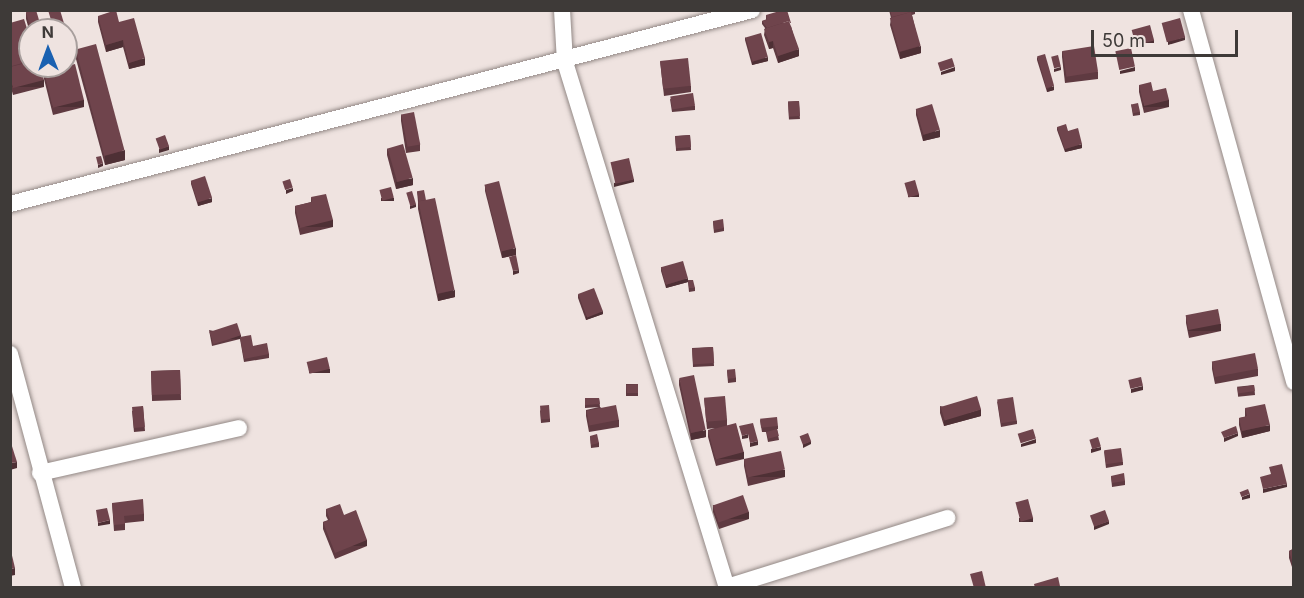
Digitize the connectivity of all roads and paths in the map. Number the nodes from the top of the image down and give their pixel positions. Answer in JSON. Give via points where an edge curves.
{"nodes":[{"id":1,"x":562,"y":10,"type":"edge"},
{"id":2,"x":752,"y":10,"type":"edge"},
{"id":3,"x":1191,"y":10,"type":"edge"},
{"id":4,"x":565,"y":62,"type":"junction"},
{"id":5,"x":10,"y":204,"type":"edge"},
{"id":6,"x":10,"y":354,"type":"edge"},
{"id":7,"x":1293,"y":382,"type":"edge"},
{"id":8,"x":239,"y":428,"type":"dead end"},
{"id":9,"x":40,"y":473,"type":"junction"},
{"id":10,"x":946,"y":518,"type":"dead end"},
{"id":11,"x":727,"y":587,"type":"edge"},
{"id":12,"x":73,"y":588,"type":"edge"}],
"edges":[{"from":1,"to":4,"type":"street"},
{"from":2,"to":4,"type":"street"},
{"from":3,"to":7,"type":"street"},
{"from":4,"to":5,"type":"street"},
{"from":4,"to":11,"type":"street"},
{"from":6,"to":9,"type":"street"},
{"from":8,"to":9,"type":"street"},
{"from":9,"to":12,"type":"street"},
{"from":10,"to":11,"type":"street"}]}
